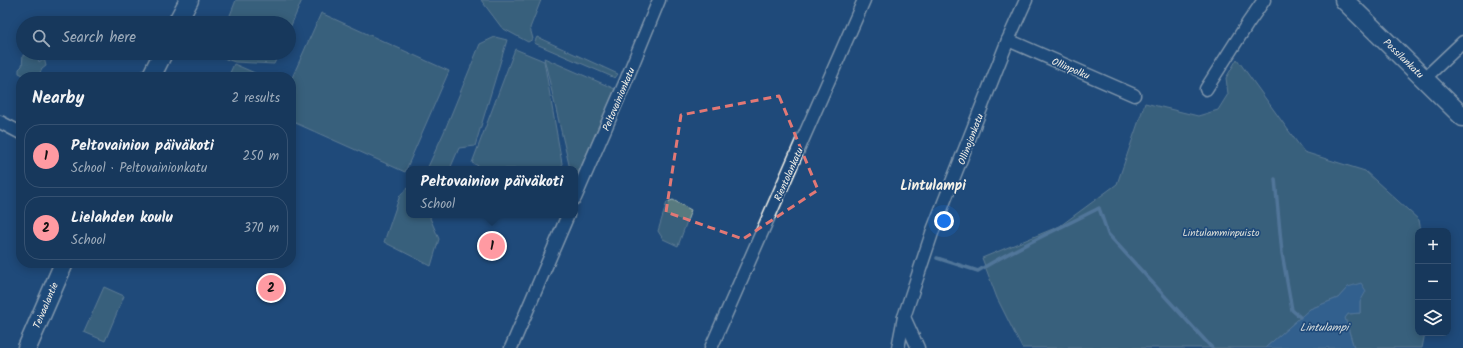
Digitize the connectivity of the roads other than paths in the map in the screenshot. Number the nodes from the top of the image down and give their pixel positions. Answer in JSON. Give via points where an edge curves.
{"nodes":[{"id":1,"x":189,"y":0,"type":"edge"},
{"id":2,"x":659,"y":0,"type":"edge"},
{"id":3,"x":864,"y":0,"type":"edge"},
{"id":4,"x":1026,"y":0,"type":"edge"},
{"id":5,"x":1264,"y":0,"type":"edge"},
{"id":6,"x":1344,"y":0,"type":"edge"},
{"id":7,"x":181,"y":16,"type":"edge"},
{"id":8,"x":1008,"y":40,"type":"junction"},
{"id":9,"x":1463,"y":42,"type":"edge"},
{"id":10,"x":160,"y":60,"type":"edge"},
{"id":11,"x":154,"y":72,"type":"edge"},
{"id":12,"x":1425,"y":78,"type":"junction"},
{"id":13,"x":1206,"y":89,"type":"dead end"},
{"id":14,"x":1134,"y":95,"type":"dead end"},
{"id":15,"x":1463,"y":117,"type":"edge"},
{"id":16,"x":0,"y":122,"type":"edge"},
{"id":17,"x":16,"y":130,"type":"edge"},
{"id":18,"x":578,"y":191,"type":"edge"},
{"id":19,"x":567,"y":218,"type":"edge"},
{"id":20,"x":62,"y":268,"type":"edge"},
{"id":21,"x":904,"y":317,"type":"junction"},
{"id":22,"x":27,"y":348,"type":"edge"},
{"id":23,"x":510,"y":348,"type":"edge"},
{"id":24,"x":711,"y":348,"type":"edge"},
{"id":25,"x":898,"y":348,"type":"edge"},
{"id":26,"x":918,"y":348,"type":"edge"}],
"edges":[{"from":1,"to":7,"type":"street"},
{"from":2,"to":18,"type":"street","name":"Peltovainionkatu"},
{"from":3,"to":24,"type":"street","name":"Rientolankatu"},
{"from":4,"to":8,"type":"street","name":"Ollinojankatu"},
{"from":5,"to":13,"type":"street"},
{"from":6,"to":12,"type":"street","name":"Possilankatu"},
{"from":8,"to":14,"type":"street","name":"Ollinpolku"},
{"from":8,"to":21,"type":"street","name":"Ollinojankatu","via":[[933,230]]},
{"from":9,"to":12,"type":"street"},
{"from":10,"to":11,"type":"street"},
{"from":12,"to":15,"type":"street","name":"Possilankatu"},
{"from":16,"to":17,"type":"street"},
{"from":19,"to":23,"type":"street"},
{"from":20,"to":22,"type":"street","name":"Teivaalantie"},
{"from":21,"to":25,"type":"street","name":"Ollinojankatu"},
{"from":21,"to":26,"type":"street"}]}
